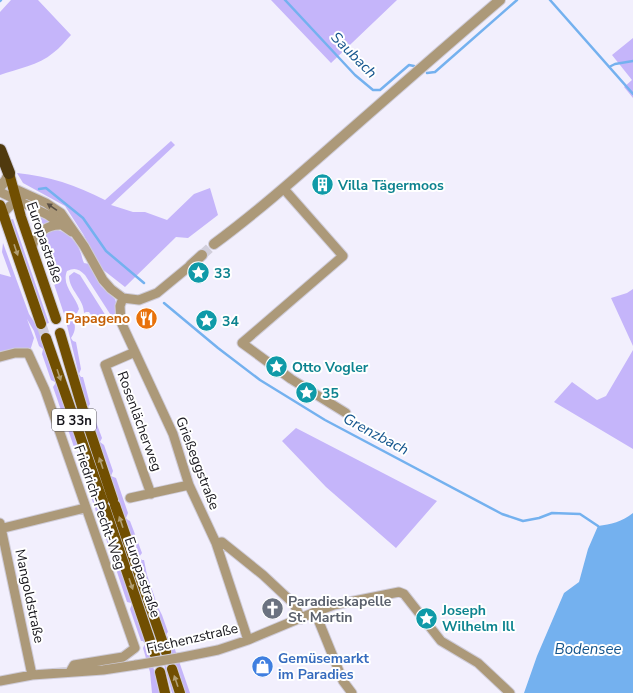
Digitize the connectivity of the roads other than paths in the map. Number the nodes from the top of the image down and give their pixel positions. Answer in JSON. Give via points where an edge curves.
{"nodes":[{"id":1,"x":500,"y":0,"type":"edge"},
{"id":2,"x":0,"y":150,"type":"edge"},
{"id":3,"x":9,"y":173,"type":"junction"},
{"id":4,"x":1,"y":187,"type":"edge"},
{"id":5,"x":13,"y":188,"type":"junction"},
{"id":6,"x":284,"y":190,"type":"junction"},
{"id":7,"x":32,"y":196,"type":"junction"},
{"id":8,"x":16,"y":200,"type":"junction"},
{"id":9,"x":1,"y":210,"type":"edge"},
{"id":10,"x":62,"y":225,"type":"junction"},
{"id":11,"x":75,"y":233,"type":"junction"},
{"id":12,"x":214,"y":244,"type":"tunnel mouth"},
{"id":13,"x":32,"y":246,"type":"junction"},
{"id":14,"x":202,"y":255,"type":"tunnel mouth"},
{"id":15,"x":191,"y":265,"type":"joint"},
{"id":16,"x":123,"y":298,"type":"junction"},
{"id":17,"x":56,"y":318,"type":"dead end"},
{"id":18,"x":41,"y":324,"type":"tunnel mouth"},
{"id":19,"x":60,"y":333,"type":"dead end"},
{"id":20,"x":46,"y":338,"type":"tunnel mouth"},
{"id":21,"x":135,"y":352,"type":"junction"},
{"id":22,"x":0,"y":357,"type":"edge"},
{"id":23,"x":346,"y":413,"type":"dead end"},
{"id":24,"x":189,"y":485,"type":"junction"},
{"id":25,"x":151,"y":494,"type":"junction"},
{"id":26,"x":130,"y":498,"type":"dead end"},
{"id":27,"x":85,"y":508,"type":"junction"},
{"id":28,"x":0,"y":527,"type":"edge"},
{"id":29,"x":216,"y":543,"type":"junction"},
{"id":30,"x":315,"y":612,"type":"junction"},
{"id":31,"x":300,"y":619,"type":"junction"},
{"id":32,"x":248,"y":640,"type":"junction"},
{"id":33,"x":166,"y":652,"type":"dead end"},
{"id":34,"x":155,"y":655,"type":"dead end"},
{"id":35,"x":172,"y":669,"type":"dead end"},
{"id":36,"x":70,"y":672,"type":"junction"},
{"id":37,"x":160,"y":672,"type":"dead end"},
{"id":38,"x":32,"y":676,"type":"junction"},
{"id":39,"x":0,"y":681,"type":"edge"},
{"id":40,"x":166,"y":693,"type":"edge"},
{"id":41,"x":180,"y":693,"type":"edge"},
{"id":42,"x":352,"y":693,"type":"edge"},
{"id":43,"x":510,"y":693,"type":"edge"}],
"edges":[{"from":1,"to":6,"type":"street"},
{"from":2,"to":3,"type":"highway"},
{"from":3,"to":4,"type":"street"},
{"from":3,"to":5,"type":"main road","name":"Europastraße"},
{"from":4,"to":5,"type":"street"},
{"from":4,"to":8,"type":"street"},
{"from":5,"to":7,"type":"street"},
{"from":5,"to":8,"type":"main road","name":"Europastraße"},
{"from":6,"to":12,"type":"street"},
{"from":6,"to":23,"type":"street","via":[[343,256],[242,343],[291,379]]},
{"from":7,"to":8,"type":"street"},
{"from":11,"to":7,"type":"street","one_way":true,"via":[[61,213]]},
{"from":8,"to":9,"type":"street"},
{"from":8,"to":10,"type":"street","via":[[48,215]]},
{"from":8,"to":13,"type":"main road","name":"Europastraße"},
{"from":9,"to":18,"type":"main road","one_way":true},
{"from":10,"to":11,"type":"street"},
{"from":10,"to":13,"type":"street","via":[[56,224],[44,229]]},
{"from":11,"to":16,"type":"street","via":[[103,280],[111,290]]},
{"from":13,"to":17,"type":"main road","name":"Europastraße"},
{"from":14,"to":15,"type":"street"},
{"from":15,"to":16,"type":"street","via":[[157,293],[139,300]]},
{"from":16,"to":21,"type":"street","name":"Grießeggstraße","via":[[120,306],[121,322]]},
{"from":33,"to":19,"type":"main road","name":"Europastraße","number":"B 33n","one_way":true,"via":[[82,407]]},
{"from":20,"to":34,"type":"main road","name":"Europastraße","number":"B 33n","one_way":true},
{"from":21,"to":24,"type":"street","name":"Grießeggstraße","via":[[174,434]]},
{"from":21,"to":25,"type":"street","name":"Rosenlächerweg","via":[[106,365]]},
{"from":22,"to":27,"type":"street","name":"Friedrich-Pecht-Weg","via":[[28,353],[45,390]]},
{"from":24,"to":25,"type":"street"},
{"from":24,"to":29,"type":"street","name":"Grießeggstraße"},
{"from":25,"to":26,"type":"street"},
{"from":27,"to":28,"type":"street"},
{"from":27,"to":36,"type":"street","name":"Friedrich-Pecht-Weg","via":[[135,648],[123,657],[74,665]]},
{"from":28,"to":38,"type":"street","name":"Mangoldstraße"},
{"from":29,"to":31,"type":"street","via":[[222,542],[263,575],[294,604]]},
{"from":29,"to":32,"type":"street","name":"Grießeggstraße"},
{"from":30,"to":31,"type":"street","name":"Fischenzstraße"},
{"from":30,"to":42,"type":"street","via":[[343,681]]},
{"from":30,"to":43,"type":"street","name":"Fischenzstraße","via":[[334,605],[399,592],[404,594],[441,641],[478,663]]},
{"from":31,"to":32,"type":"street","name":"Fischenzstraße"},
{"from":32,"to":36,"type":"street","name":"Fischenzstraße","bridge":true,"via":[[189,656],[103,670]]},
{"from":41,"to":35,"type":"main road","one_way":true},
{"from":36,"to":38,"type":"street","name":"Fischenzstraße"},
{"from":37,"to":40,"type":"main road"},
{"from":38,"to":39,"type":"street","name":"Fischenzstraße"}]}
